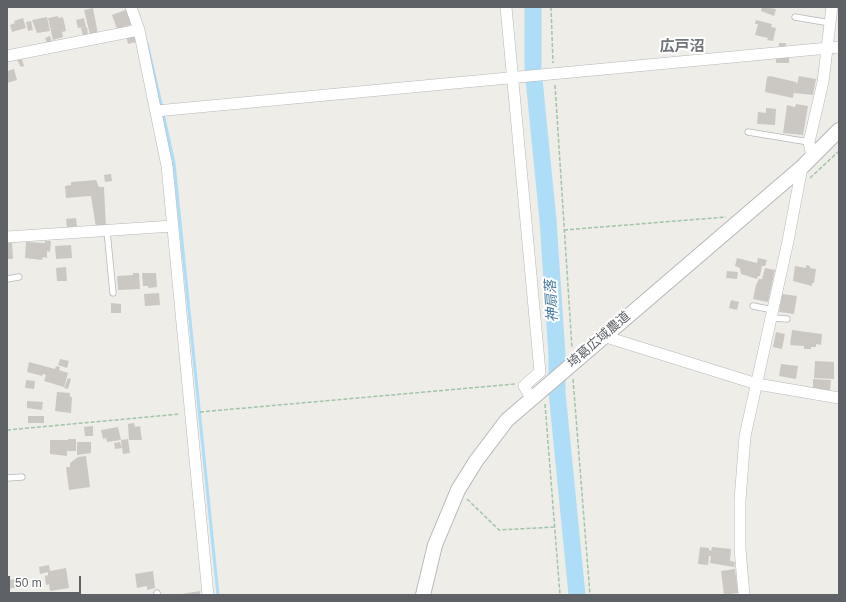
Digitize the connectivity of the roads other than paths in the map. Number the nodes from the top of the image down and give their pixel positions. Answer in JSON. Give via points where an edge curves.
{"nodes":[{"id":1,"x":131,"y":7,"type":"edge"},
{"id":2,"x":506,"y":7,"type":"edge"},
{"id":3,"x":832,"y":7,"type":"edge"},
{"id":4,"x":795,"y":17,"type":"dead end"},
{"id":5,"x":830,"y":23,"type":"junction"},
{"id":6,"x":138,"y":30,"type":"junction"},
{"id":7,"x":839,"y":47,"type":"edge"},
{"id":8,"x":827,"y":48,"type":"junction"},
{"id":9,"x":7,"y":56,"type":"edge"},
{"id":10,"x":513,"y":76,"type":"junction"},
{"id":11,"x":156,"y":111,"type":"junction"},
{"id":12,"x":839,"y":130,"type":"edge"},
{"id":13,"x":748,"y":132,"type":"dead end"},
{"id":14,"x":809,"y":142,"type":"junction"},
{"id":15,"x":807,"y":162,"type":"junction"},
{"id":16,"x":173,"y":226,"type":"junction"},
{"id":17,"x":107,"y":231,"type":"junction"},
{"id":18,"x":7,"y":237,"type":"edge"},
{"id":19,"x":19,"y":277,"type":"dead end"},
{"id":20,"x":7,"y":279,"type":"edge"},
{"id":21,"x":113,"y":294,"type":"dead end"},
{"id":22,"x":753,"y":306,"type":"dead end"},
{"id":23,"x":772,"y":314,"type":"junction"},
{"id":24,"x":787,"y":319,"type":"dead end"},
{"id":25,"x":603,"y":336,"type":"junction"},
{"id":26,"x":757,"y":384,"type":"junction"},
{"id":27,"x":527,"y":392,"type":"junction"},
{"id":28,"x":839,"y":398,"type":"edge"},
{"id":29,"x":22,"y":477,"type":"dead end"},
{"id":30,"x":7,"y":478,"type":"edge"},
{"id":31,"x":208,"y":595,"type":"edge"},
{"id":32,"x":423,"y":595,"type":"edge"},
{"id":33,"x":744,"y":595,"type":"edge"}],
"edges":[{"from":1,"to":6,"type":"street"},
{"from":2,"to":10,"type":"street"},
{"from":3,"to":5,"type":"street"},
{"from":4,"to":5,"type":"lane"},
{"from":5,"to":8,"type":"street"},
{"from":6,"to":9,"type":"street"},
{"from":6,"to":11,"type":"street"},
{"from":7,"to":8,"type":"street"},
{"from":8,"to":10,"type":"street"},
{"from":8,"to":14,"type":"street","via":[[823,82]]},
{"from":10,"to":11,"type":"street"},
{"from":10,"to":27,"type":"street","via":[[540,372]]},
{"from":11,"to":16,"type":"street","via":[[167,166]]},
{"from":12,"to":15,"type":"street","name":"埼葛広域農道"},
{"from":13,"to":14,"type":"lane"},
{"from":14,"to":15,"type":"street"},
{"from":15,"to":23,"type":"street","via":[[797,190]]},
{"from":15,"to":25,"type":"street","name":"埼葛広域農道"},
{"from":16,"to":17,"type":"street"},
{"from":16,"to":31,"type":"street"},
{"from":17,"to":18,"type":"street"},
{"from":17,"to":21,"type":"lane"},
{"from":19,"to":20,"type":"lane"},
{"from":22,"to":23,"type":"lane"},
{"from":23,"to":24,"type":"lane"},
{"from":23,"to":26,"type":"street"},
{"from":25,"to":26,"type":"street"},
{"from":25,"to":27,"type":"street","name":"埼葛広域農道","via":[[543,388]]},
{"from":26,"to":28,"type":"street"},
{"from":26,"to":33,"type":"street","via":[[745,436],[740,500],[740,549]]},
{"from":27,"to":32,"type":"street","name":"埼葛広域農道","via":[[458,490],[435,545]]},
{"from":29,"to":30,"type":"lane"}]}
